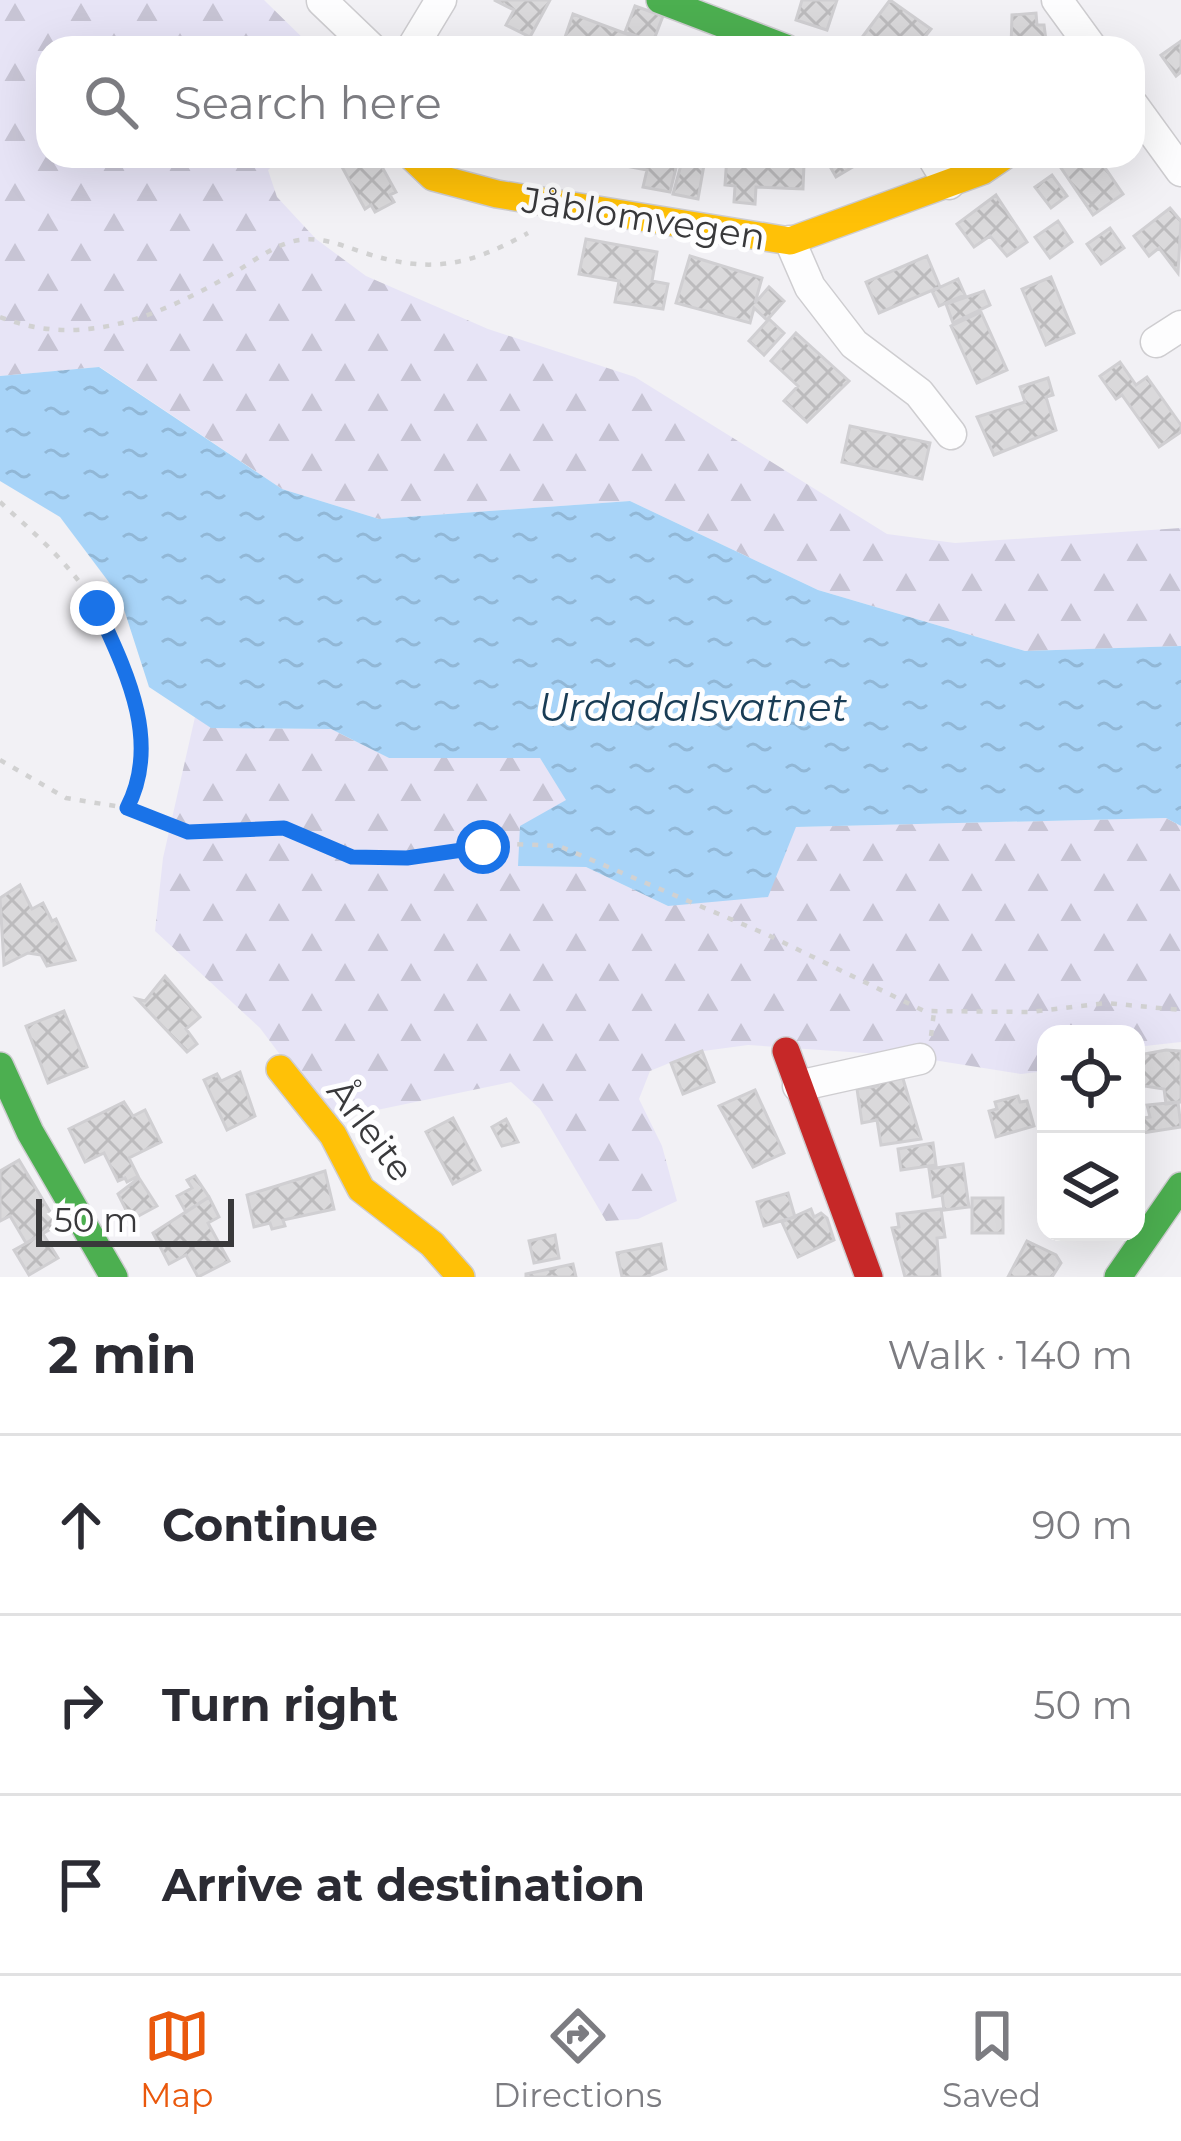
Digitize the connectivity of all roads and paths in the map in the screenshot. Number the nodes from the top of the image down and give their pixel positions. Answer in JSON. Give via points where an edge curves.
{"nodes":[{"id":1,"x":441,"y":0,"type":"edge"},
{"id":2,"x":661,"y":0,"type":"edge"},
{"id":3,"x":1057,"y":0,"type":"edge"},
{"id":4,"x":322,"y":1,"type":"edge"},
{"id":5,"x":358,"y":36,"type":"edge"},
{"id":6,"x":419,"y":36,"type":"edge"},
{"id":7,"x":755,"y":36,"type":"edge"},
{"id":8,"x":1083,"y":36,"type":"edge"},
{"id":9,"x":1145,"y":122,"type":"edge"},
{"id":10,"x":424,"y":168,"type":"edge"},
{"id":11,"x":939,"y":168,"type":"edge"},
{"id":12,"x":980,"y":168,"type":"edge"},
{"id":13,"x":1181,"y":171,"type":"edge"},
{"id":14,"x":949,"y":184,"type":"junction"},
{"id":15,"x":560,"y":207,"type":"junction"},
{"id":16,"x":790,"y":241,"type":"junction"},
{"id":17,"x":0,"y":317,"type":"edge"},
{"id":18,"x":950,"y":434,"type":"dead end"},
{"id":19,"x":0,"y":502,"type":"edge"},
{"id":20,"x":0,"y":760,"type":"edge"},
{"id":21,"x":127,"y":808,"type":"junction"},
{"id":22,"x":1181,"y":1010,"type":"edge"},
{"id":23,"x":786,"y":1052,"type":"dead end"},
{"id":24,"x":920,"y":1059,"type":"dead end"},
{"id":25,"x":0,"y":1066,"type":"edge"},
{"id":26,"x":280,"y":1069,"type":"dead end"},
{"id":27,"x":798,"y":1086,"type":"junction"},
{"id":28,"x":1181,"y":1186,"type":"edge"},
{"id":29,"x":114,"y":1277,"type":"edge"},
{"id":30,"x":461,"y":1277,"type":"edge"},
{"id":31,"x":869,"y":1277,"type":"edge"},
{"id":32,"x":1118,"y":1277,"type":"edge"}],
"edges":[{"from":1,"to":6,"type":"street"},
{"from":2,"to":7,"type":"street"},
{"from":3,"to":8,"type":"street"},
{"from":4,"to":5,"type":"street"},
{"from":9,"to":13,"type":"street"},
{"from":10,"to":15,"type":"street","name":"Jåblomvegen","via":[[433,177]]},
{"from":11,"to":14,"type":"street"},
{"from":12,"to":14,"type":"street","name":"Jåblomvegen"},
{"from":14,"to":16,"type":"street","name":"Jåblomvegen"},
{"from":15,"to":16,"type":"street","name":"Jåblomvegen"},
{"from":15,"to":17,"type":"path","via":[[500,249],[448,264],[404,266],[322,239],[301,240],[103,330],[37,328]]},
{"from":16,"to":18,"type":"street","via":[[810,286],[854,344],[919,393]]},
{"from":19,"to":21,"type":"path","via":[[83,586],[129,679],[141,753]]},
{"from":20,"to":21,"type":"path","via":[[66,797]]},
{"from":21,"to":22,"type":"path","via":[[188,832],[284,828],[352,857],[559,846],[924,1011],[1106,1003]]},
{"from":23,"to":27,"type":"street"},
{"from":24,"to":27,"type":"street"},
{"from":25,"to":29,"type":"street"},
{"from":26,"to":30,"type":"street","name":"Årleite","via":[[333,1135],[361,1189]]},
{"from":27,"to":31,"type":"street"},
{"from":28,"to":32,"type":"street"}]}
